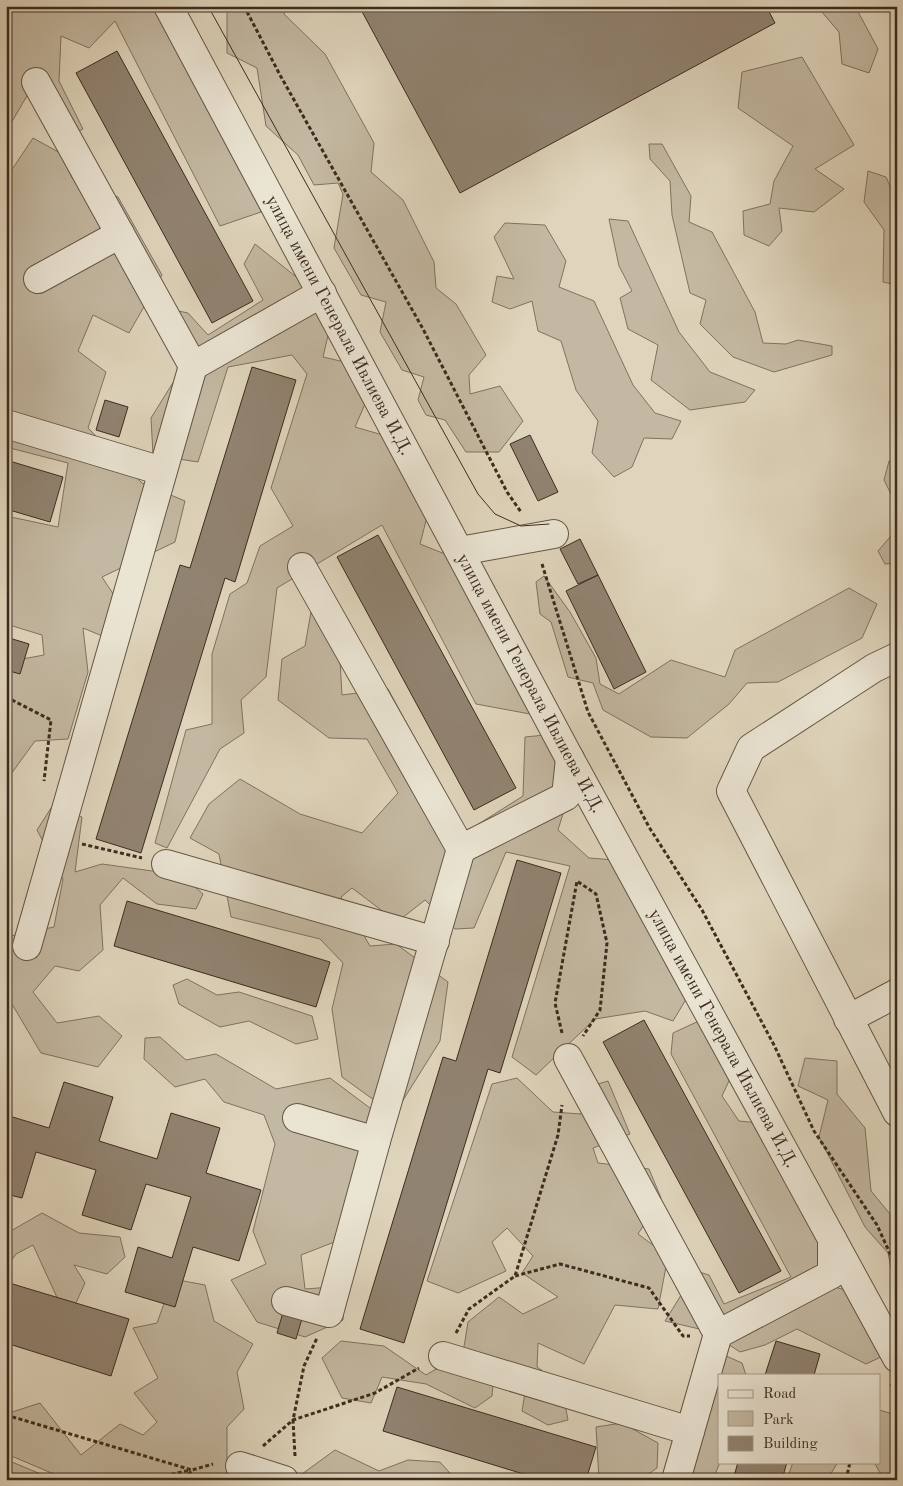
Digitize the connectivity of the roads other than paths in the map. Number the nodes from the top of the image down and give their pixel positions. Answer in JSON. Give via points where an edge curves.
{"nodes":[{"id":1,"x":168,"y":6,"type":"edge"},
{"id":2,"x":36,"y":82,"type":"dead end"},
{"id":3,"x":120,"y":234,"type":"junction"},
{"id":4,"x":38,"y":279,"type":"dead end"},
{"id":5,"x":322,"y":293,"type":"junction"},
{"id":6,"x":192,"y":366,"type":"junction"},
{"id":7,"x":6,"y":424,"type":"edge"},
{"id":8,"x":162,"y":471,"type":"junction"},
{"id":9,"x":544,"y":536,"type":"road end"},
{"id":10,"x":460,"y":551,"type":"junction"},
{"id":11,"x":302,"y":567,"type":"dead end"},
{"id":12,"x":897,"y":657,"type":"edge"},
{"id":13,"x":570,"y":759,"type":"junction"},
{"id":14,"x":461,"y":850,"type":"junction"},
{"id":15,"x":166,"y":864,"type":"road end"},
{"id":16,"x":435,"y":941,"type":"junction"},
{"id":17,"x":27,"y":946,"type":"dead end"},
{"id":18,"x":897,"y":993,"type":"edge"},
{"id":19,"x":848,"y":1020,"type":"junction"},
{"id":20,"x":568,"y":1058,"type":"road end"},
{"id":21,"x":897,"y":1112,"type":"edge"},
{"id":22,"x":297,"y":1118,"type":"dead end"},
{"id":23,"x":376,"y":1141,"type":"junction"},
{"id":24,"x":832,"y":1239,"type":"junction"},
{"id":25,"x":286,"y":1301,"type":"dead end"},
{"id":26,"x":718,"y":1334,"type":"junction"},
{"id":27,"x":443,"y":1356,"type":"road end"},
{"id":28,"x":897,"y":1358,"type":"edge"},
{"id":29,"x":690,"y":1431,"type":"junction"},
{"id":30,"x":230,"y":1464,"type":"road end"},
{"id":31,"x":290,"y":1470,"type":"edge"},
{"id":32,"x":676,"y":1480,"type":"edge"}],
"edges":[{"from":1,"to":5,"type":"street","name":"улица имени Генерала Ивлиева И.Д."},
{"from":2,"to":3,"type":"street"},
{"from":3,"to":4,"type":"street"},
{"from":3,"to":6,"type":"street"},
{"from":5,"to":6,"type":"street"},
{"from":5,"to":10,"type":"street","name":"улица имени Генерала Ивлиева И.Д."},
{"from":6,"to":8,"type":"street"},
{"from":7,"to":8,"type":"street"},
{"from":8,"to":17,"type":"street"},
{"from":9,"to":10,"type":"street"},
{"from":10,"to":13,"type":"street","name":"улица имени Генерала Ивлиева И.Д."},
{"from":11,"to":14,"type":"street"},
{"from":12,"to":19,"type":"street","via":[[874,668],[750,748],[731,791]]},
{"from":13,"to":14,"type":"street","via":[[566,796]]},
{"from":13,"to":24,"type":"street","name":"улица имени Генерала Ивлиева И.Д."},
{"from":14,"to":16,"type":"street"},
{"from":15,"to":16,"type":"street"},
{"from":16,"to":23,"type":"street"},
{"from":18,"to":19,"type":"street"},
{"from":19,"to":21,"type":"street"},
{"from":20,"to":26,"type":"street"},
{"from":22,"to":23,"type":"street"},
{"from":23,"to":25,"type":"street","via":[[328,1312]]},
{"from":24,"to":26,"type":"street","via":[[832,1274]]},
{"from":24,"to":28,"type":"street","name":"улица имени Генерала Ивлиева И.Д."},
{"from":26,"to":29,"type":"street"},
{"from":27,"to":29,"type":"street"},
{"from":29,"to":32,"type":"street"},
{"from":30,"to":31,"type":"street"}]}
